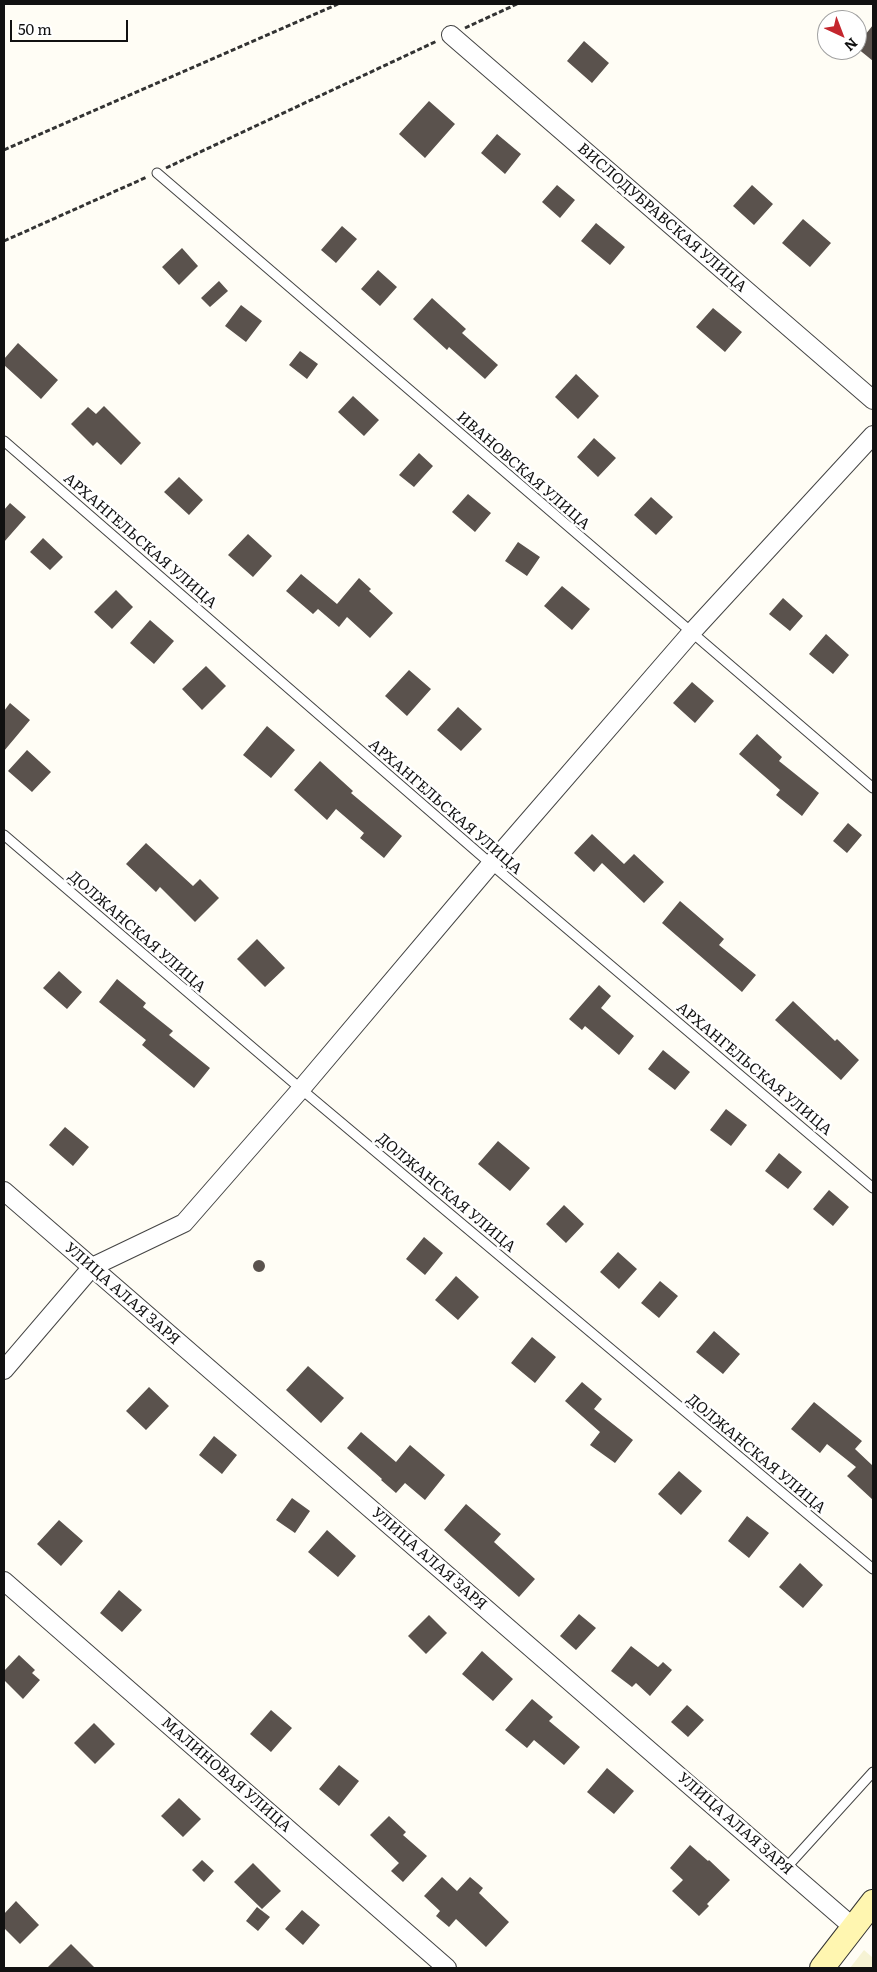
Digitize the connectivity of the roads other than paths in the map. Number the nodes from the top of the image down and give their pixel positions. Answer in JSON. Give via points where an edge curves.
{"nodes":[{"id":1,"x":451,"y":35,"type":"road end"},
{"id":2,"x":157,"y":173,"type":"road end"},
{"id":3,"x":873,"y":400,"type":"edge"},
{"id":4,"x":873,"y":435,"type":"edge"},
{"id":5,"x":4,"y":441,"type":"edge"},
{"id":6,"x":691,"y":634,"type":"junction"},
{"id":7,"x":873,"y":788,"type":"edge"},
{"id":8,"x":4,"y":836,"type":"edge"},
{"id":9,"x":490,"y":864,"type":"junction"},
{"id":10,"x":301,"y":1089,"type":"junction"},
{"id":11,"x":873,"y":1188,"type":"edge"},
{"id":12,"x":4,"y":1191,"type":"edge"},
{"id":13,"x":92,"y":1267,"type":"junction"},
{"id":14,"x":4,"y":1370,"type":"edge"},
{"id":15,"x":873,"y":1570,"type":"edge"},
{"id":16,"x":4,"y":1581,"type":"edge"},
{"id":17,"x":873,"y":1772,"type":"edge"},
{"id":18,"x":786,"y":1868,"type":"junction"},
{"id":19,"x":873,"y":1902,"type":"edge"},
{"id":20,"x":853,"y":1927,"type":"junction"},
{"id":21,"x":448,"y":1968,"type":"edge"},
{"id":22,"x":822,"y":1968,"type":"edge"}],
"edges":[{"from":1,"to":3,"type":"street","name":"ВИСЛОДУБРАВСКАЯ УЛИЦА"},
{"from":2,"to":6,"type":"lane","name":"ИВАНОВСКАЯ УЛИЦА"},
{"from":4,"to":6,"type":"street"},
{"from":5,"to":9,"type":"lane","name":"АРХАНГЕЛЬСКАЯ УЛИЦА"},
{"from":6,"to":7,"type":"lane","name":"ИВАНОВСКАЯ УЛИЦА"},
{"from":6,"to":9,"type":"street"},
{"from":8,"to":10,"type":"lane","name":"ДОЛЖАНСКАЯ УЛИЦА"},
{"from":9,"to":10,"type":"street"},
{"from":9,"to":11,"type":"lane","name":"АРХАНГЕЛЬСКАЯ УЛИЦА"},
{"from":10,"to":13,"type":"street","via":[[184,1223]]},
{"from":10,"to":15,"type":"lane","name":"ДОЛЖАНСКАЯ УЛИЦА"},
{"from":12,"to":13,"type":"street","name":"УЛИЦА АЛАЯ ЗАРЯ"},
{"from":13,"to":14,"type":"street"},
{"from":13,"to":18,"type":"street","name":"УЛИЦА АЛАЯ ЗАРЯ"},
{"from":16,"to":21,"type":"street","name":"МАЛИНОВАЯ УЛИЦА"},
{"from":17,"to":18,"type":"lane"},
{"from":18,"to":20,"type":"street","name":"УЛИЦА АЛАЯ ЗАРЯ"},
{"from":19,"to":20,"type":"main road"},
{"from":20,"to":22,"type":"main road"}]}
